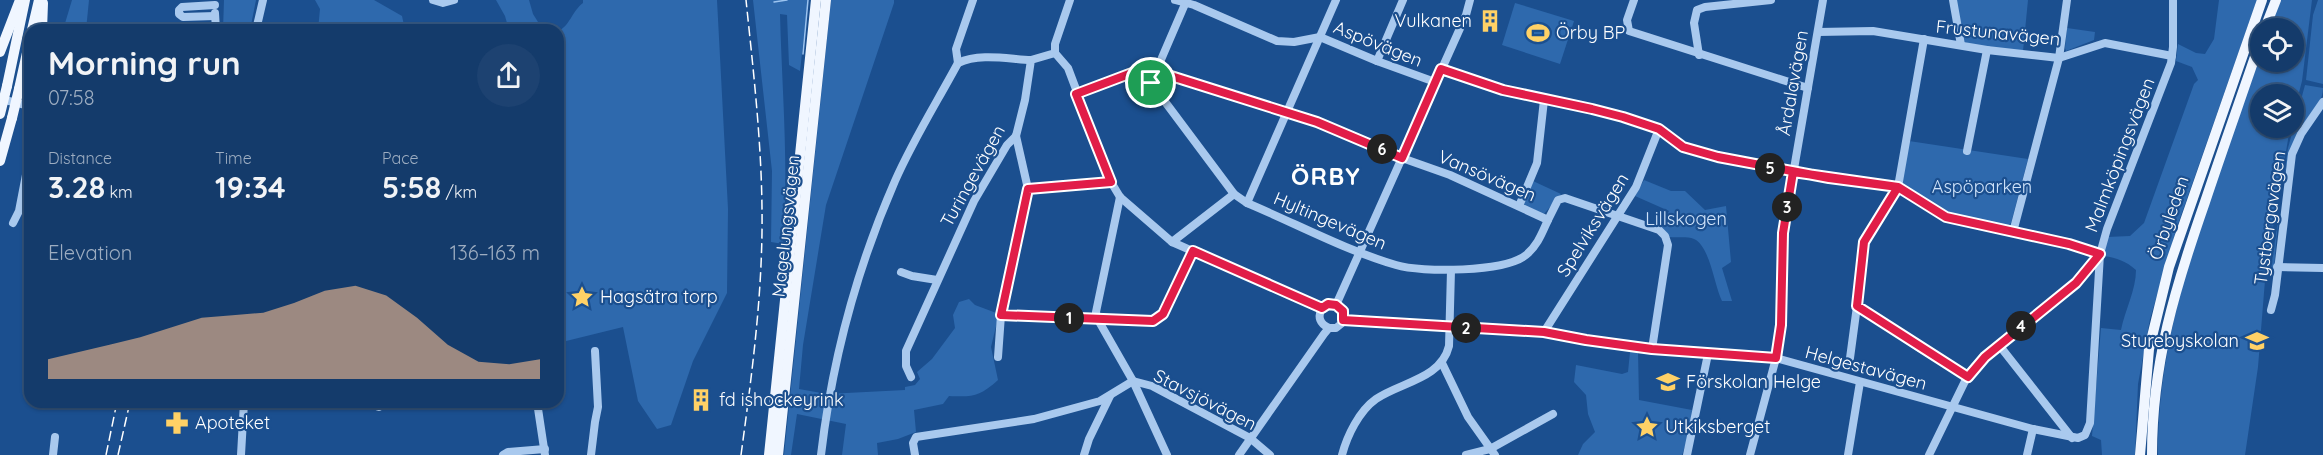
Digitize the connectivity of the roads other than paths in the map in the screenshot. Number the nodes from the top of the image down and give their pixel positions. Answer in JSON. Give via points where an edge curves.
{"nodes":[{"id":1,"x":20,"y":0,"type":"edge"},
{"id":2,"x":26,"y":0,"type":"edge"},
{"id":3,"x":39,"y":0,"type":"edge"},
{"id":4,"x":44,"y":0,"type":"edge"},
{"id":5,"x":263,"y":0,"type":"edge"},
{"id":6,"x":433,"y":0,"type":"edge"},
{"id":7,"x":454,"y":0,"type":"edge"},
{"id":8,"x":816,"y":0,"type":"edge"},
{"id":9,"x":826,"y":0,"type":"edge"},
{"id":10,"x":973,"y":0,"type":"edge"},
{"id":11,"x":1070,"y":0,"type":"edge"},
{"id":12,"x":1175,"y":0,"type":"edge"},
{"id":13,"x":1336,"y":0,"type":"edge"},
{"id":14,"x":1403,"y":0,"type":"edge"},
{"id":15,"x":1634,"y":0,"type":"edge"},
{"id":16,"x":1772,"y":0,"type":"edge"},
{"id":17,"x":1823,"y":0,"type":"edge"},
{"id":18,"x":1953,"y":0,"type":"edge"},
{"id":19,"x":2067,"y":0,"type":"edge"},
{"id":20,"x":2173,"y":0,"type":"edge"},
{"id":21,"x":2262,"y":0,"type":"edge"},
{"id":22,"x":2276,"y":0,"type":"edge"},
{"id":23,"x":1467,"y":1,"type":"edge"},
{"id":24,"x":216,"y":2,"type":"edge"},
{"id":25,"x":1185,"y":3,"type":"junction"},
{"id":26,"x":1195,"y":3,"type":"edge"},
{"id":27,"x":215,"y":16,"type":"junction"},
{"id":28,"x":2269,"y":18,"type":"edge"},
{"id":29,"x":33,"y":24,"type":"edge"},
{"id":30,"x":42,"y":24,"type":"edge"},
{"id":31,"x":216,"y":24,"type":"edge"},
{"id":32,"x":257,"y":24,"type":"edge"},
{"id":33,"x":1818,"y":32,"type":"junction"},
{"id":34,"x":1320,"y":36,"type":"junction"},
{"id":35,"x":1924,"y":39,"type":"junction"},
{"id":36,"x":1961,"y":45,"type":"junction"},
{"id":37,"x":1987,"y":50,"type":"junction"},
{"id":38,"x":0,"y":52,"type":"edge"},
{"id":39,"x":1056,"y":53,"type":"junction"},
{"id":40,"x":1699,"y":55,"type":"junction"},
{"id":41,"x":2172,"y":56,"type":"junction"},
{"id":42,"x":2059,"y":58,"type":"junction"},
{"id":43,"x":1031,"y":60,"type":"junction"},
{"id":44,"x":1377,"y":62,"type":"junction"},
{"id":45,"x":958,"y":63,"type":"junction"},
{"id":46,"x":24,"y":66,"type":"edge"},
{"id":47,"x":1158,"y":67,"type":"junction"},
{"id":48,"x":1145,"y":68,"type":"junction"},
{"id":49,"x":1441,"y":69,"type":"junction"},
{"id":50,"x":2250,"y":71,"type":"edge"},
{"id":51,"x":1435,"y":82,"type":"junction"},
{"id":52,"x":1151,"y":83,"type":"junction"},
{"id":53,"x":1808,"y":88,"type":"junction"},
{"id":54,"x":1076,"y":94,"type":"junction"},
{"id":55,"x":0,"y":99,"type":"edge"},
{"id":56,"x":1544,"y":100,"type":"junction"},
{"id":57,"x":2323,"y":102,"type":"edge"},
{"id":58,"x":24,"y":105,"type":"edge"},
{"id":59,"x":1287,"y":112,"type":"junction"},
{"id":60,"x":0,"y":114,"type":"edge"},
{"id":61,"x":1659,"y":129,"type":"junction"},
{"id":62,"x":1016,"y":136,"type":"junction"},
{"id":63,"x":1967,"y":152,"type":"dead end"},
{"id":64,"x":1402,"y":158,"type":"junction"},
{"id":65,"x":0,"y":161,"type":"edge"},
{"id":66,"x":1793,"y":172,"type":"junction"},
{"id":67,"x":1111,"y":182,"type":"junction"},
{"id":68,"x":24,"y":185,"type":"edge"},
{"id":69,"x":1898,"y":187,"type":"junction"},
{"id":70,"x":1028,"y":189,"type":"junction"},
{"id":71,"x":1234,"y":194,"type":"junction"},
{"id":72,"x":1120,"y":197,"type":"junction"},
{"id":73,"x":1247,"y":203,"type":"junction"},
{"id":74,"x":1519,"y":206,"type":"junction"},
{"id":75,"x":1616,"y":217,"type":"junction"},
{"id":76,"x":1548,"y":220,"type":"junction"},
{"id":77,"x":13,"y":223,"type":"dead end"},
{"id":78,"x":2013,"y":232,"type":"junction"},
{"id":79,"x":1172,"y":242,"type":"junction"},
{"id":80,"x":1193,"y":251,"type":"junction"},
{"id":81,"x":1360,"y":252,"type":"junction"},
{"id":82,"x":2100,"y":254,"type":"junction"},
{"id":83,"x":2277,"y":267,"type":"junction"},
{"id":84,"x":2323,"y":268,"type":"edge"},
{"id":85,"x":1451,"y":270,"type":"junction"},
{"id":86,"x":2086,"y":271,"type":"junction"},
{"id":87,"x":902,"y":272,"type":"dead end"},
{"id":88,"x":2099,"y":279,"type":"junction"},
{"id":89,"x":937,"y":280,"type":"junction"},
{"id":90,"x":1336,"y":305,"type":"junction"},
{"id":91,"x":1857,"y":306,"type":"junction"},
{"id":92,"x":1322,"y":308,"type":"junction"},
{"id":93,"x":2271,"y":310,"type":"dead end"},
{"id":94,"x":1001,"y":315,"type":"junction"},
{"id":95,"x":1097,"y":318,"type":"junction"},
{"id":96,"x":1343,"y":320,"type":"junction"},
{"id":97,"x":1449,"y":327,"type":"junction"},
{"id":98,"x":1329,"y":328,"type":"junction"},
{"id":99,"x":1544,"y":332,"type":"junction"},
{"id":100,"x":1999,"y":345,"type":"junction"},
{"id":101,"x":1652,"y":349,"type":"junction"},
{"id":102,"x":595,"y":351,"type":"dead end"},
{"id":103,"x":1708,"y":354,"type":"junction"},
{"id":104,"x":998,"y":357,"type":"dead end"},
{"id":105,"x":1776,"y":358,"type":"junction"},
{"id":106,"x":1850,"y":358,"type":"dead end"},
{"id":107,"x":1442,"y":363,"type":"junction"},
{"id":108,"x":911,"y":377,"type":"dead end"},
{"id":109,"x":1968,"y":377,"type":"junction"},
{"id":110,"x":1133,"y":381,"type":"junction"},
{"id":111,"x":1860,"y":382,"type":"junction"},
{"id":112,"x":1110,"y":395,"type":"junction"},
{"id":113,"x":1953,"y":407,"type":"junction"},
{"id":114,"x":244,"y":408,"type":"edge"},
{"id":115,"x":538,"y":408,"type":"edge"},
{"id":116,"x":1553,"y":414,"type":"dead end"},
{"id":117,"x":2033,"y":429,"type":"junction"},
{"id":118,"x":55,"y":437,"type":"dead end"},
{"id":119,"x":1250,"y":438,"type":"junction"},
{"id":120,"x":2072,"y":438,"type":"junction"},
{"id":121,"x":1163,"y":445,"type":"junction"},
{"id":122,"x":545,"y":452,"type":"edge"},
{"id":123,"x":1492,"y":452,"type":"edge"},
{"id":124,"x":53,"y":455,"type":"edge"},
{"id":125,"x":241,"y":455,"type":"edge"},
{"id":126,"x":503,"y":455,"type":"edge"},
{"id":127,"x":591,"y":455,"type":"edge"},
{"id":128,"x":770,"y":455,"type":"edge"},
{"id":129,"x":778,"y":455,"type":"edge"},
{"id":130,"x":821,"y":455,"type":"edge"},
{"id":131,"x":915,"y":455,"type":"edge"},
{"id":132,"x":1084,"y":455,"type":"edge"},
{"id":133,"x":1156,"y":455,"type":"edge"},
{"id":134,"x":1167,"y":455,"type":"edge"},
{"id":135,"x":1239,"y":455,"type":"edge"},
{"id":136,"x":1270,"y":455,"type":"edge"},
{"id":137,"x":1342,"y":455,"type":"edge"},
{"id":138,"x":1466,"y":455,"type":"edge"},
{"id":139,"x":1687,"y":455,"type":"edge"},
{"id":140,"x":1750,"y":455,"type":"edge"},
{"id":141,"x":1848,"y":455,"type":"edge"},
{"id":142,"x":1929,"y":455,"type":"edge"},
{"id":143,"x":2027,"y":455,"type":"edge"},
{"id":144,"x":2140,"y":455,"type":"edge"},
{"id":145,"x":2152,"y":455,"type":"edge"}],
"edges":[{"from":1,"to":38,"type":"main road"},
{"from":2,"to":60,"type":"main road","bridge":true},
{"from":3,"to":29,"type":"main road"},
{"from":4,"to":30,"type":"main road"},
{"from":5,"to":32,"type":"street"},
{"from":6,"to":7,"type":"street"},
{"from":8,"to":128,"type":"main road","name":"Magelungsvägen"},
{"from":9,"to":129,"type":"main road","name":"Magelungsvägen"},
{"from":10,"to":45,"type":"street","via":[[956,49]]},
{"from":11,"to":39,"type":"street","via":[[1055,44]]},
{"from":12,"to":25,"type":"street","name":"Aspövägen"},
{"from":13,"to":34,"type":"street"},
{"from":14,"to":44,"type":"street"},
{"from":15,"to":40,"type":"street","via":[[1627,26],[1633,32]]},
{"from":16,"to":40,"type":"street","via":[[1697,10],[1694,23]]},
{"from":17,"to":33,"type":"street","name":"Årdalavägen"},
{"from":18,"to":36,"type":"street"},
{"from":19,"to":42,"type":"street"},
{"from":20,"to":41,"type":"street","name":"Malmköpingsvägen"},
{"from":21,"to":144,"type":"main road","name":"Örbyleden","via":[[2169,267],[2150,349]]},
{"from":22,"to":28,"type":"main road"},
{"from":23,"to":49,"type":"street"},
{"from":24,"to":27,"type":"street"},
{"from":24,"to":27,"type":"street","via":[[179,10],[183,17]]},
{"from":25,"to":26,"type":"street","name":"Aspövägen"},
{"from":25,"to":47,"type":"street"},
{"from":26,"to":34,"type":"street","name":"Aspövägen","via":[[1278,41]]},
{"from":27,"to":31,"type":"street"},
{"from":33,"to":35,"type":"street","name":"Frustunavägen","via":[[1873,31]]},
{"from":33,"to":53,"type":"street","name":"Årdalavägen"},
{"from":34,"to":44,"type":"street","name":"Aspövägen"},
{"from":34,"to":59,"type":"street"},
{"from":35,"to":36,"type":"street","name":"Frustunavägen"},
{"from":35,"to":69,"type":"street"},
{"from":36,"to":37,"type":"street","name":"Frustunavägen"},
{"from":37,"to":42,"type":"street","name":"Frustunavägen"},
{"from":37,"to":63,"type":"street"},
{"from":39,"to":43,"type":"street"},
{"from":39,"to":54,"type":"street","via":[[1068,68]]},
{"from":40,"to":53,"type":"street"},
{"from":41,"to":42,"type":"street","name":"Frustunavägen","via":[[2104,43]]},
{"from":41,"to":82,"type":"street","name":"Malmköpingsvägen"},
{"from":42,"to":78,"type":"street"},
{"from":43,"to":45,"type":"street","via":[[981,58]]},
{"from":43,"to":62,"type":"street","name":"Turingevägen"},
{"from":44,"to":51,"type":"street","name":"Aspövägen"},
{"from":45,"to":130,"type":"street","via":[[895,181],[864,266],[836,358]]},
{"from":46,"to":65,"type":"main road","bridge":true},
{"from":47,"to":48,"type":"street"},
{"from":47,"to":52,"type":"street"},
{"from":47,"to":59,"type":"street","name":"Vansövägen","via":[[1171,76]]},
{"from":48,"to":52,"type":"street","name":"Hyltingevägen"},
{"from":48,"to":54,"type":"street"},
{"from":49,"to":51,"type":"street"},
{"from":49,"to":56,"type":"street","name":"Aspövägen"},
{"from":50,"to":145,"type":"main road","name":"Örbyleden","via":[[2171,306],[2156,389]]},
{"from":51,"to":64,"type":"street"},
{"from":52,"to":71,"type":"street","name":"Hyltingevägen"},
{"from":53,"to":66,"type":"street","name":"Årdalavägen"},
{"from":54,"to":67,"type":"street"},
{"from":55,"to":58,"type":"street"},
{"from":56,"to":61,"type":"street","name":"Aspövägen","via":[[1592,109]]},
{"from":56,"to":74,"type":"street","via":[[1537,163]]},
{"from":57,"to":83,"type":"street","name":"Tystbergavägen","via":[[2292,154]]},
{"from":59,"to":64,"type":"street","name":"Vansövägen"},
{"from":59,"to":73,"type":"street"},
{"from":61,"to":66,"type":"street","name":"Aspövägen","via":[[1683,147]]},
{"from":61,"to":75,"type":"street","name":"Spelviksvägen","via":[[1641,178]]},
{"from":62,"to":70,"type":"street"},
{"from":62,"to":89,"type":"street","name":"Turingevägen","via":[[974,201]]},
{"from":64,"to":74,"type":"street","name":"Vansövägen"},
{"from":64,"to":81,"type":"street"},
{"from":66,"to":69,"type":"street","name":"Aspövägen"},
{"from":66,"to":105,"type":"street","name":"Årdalavägen","via":[[1783,233],[1781,325]]},
{"from":67,"to":70,"type":"street"},
{"from":67,"to":72,"type":"street"},
{"from":68,"to":77,"type":"street"},
{"from":69,"to":78,"type":"street","name":"Aspövägen","via":[[1946,217]]},
{"from":69,"to":91,"type":"street","via":[[1864,242]]},
{"from":70,"to":94,"type":"street"},
{"from":71,"to":73,"type":"street","name":"Hyltingevägen"},
{"from":71,"to":79,"type":"street"},
{"from":72,"to":79,"type":"street"},
{"from":72,"to":95,"type":"street"},
{"from":73,"to":81,"type":"street","name":"Hyltingevägen"},
{"from":74,"to":76,"type":"street","name":"Vansövägen"},
{"from":75,"to":76,"type":"street","name":"Vansövägen","via":[[1565,198],[1558,200]]},
{"from":75,"to":99,"type":"street","name":"Spelviksvägen"},
{"from":75,"to":101,"type":"street","name":"Vansövägen","via":[[1659,230],[1668,245]]},
{"from":76,"to":85,"type":"street","name":"Hyltingevägen","via":[[1539,241],[1509,264]]},
{"from":78,"to":82,"type":"street","name":"Aspövägen"},
{"from":79,"to":80,"type":"street"},
{"from":80,"to":92,"type":"street"},
{"from":80,"to":95,"type":"street","via":[[1163,314],[1153,321]]},
{"from":81,"to":85,"type":"street","name":"Hyltingevägen","via":[[1398,266]]},
{"from":81,"to":90,"type":"street"},
{"from":82,"to":86,"type":"street"},
{"from":82,"to":88,"type":"street","name":"Malmköpingsvägen"},
{"from":83,"to":84,"type":"street"},
{"from":83,"to":93,"type":"street","name":"Tystbergavägen"},
{"from":85,"to":97,"type":"street"},
{"from":86,"to":88,"type":"street"},
{"from":86,"to":100,"type":"street"},
{"from":87,"to":89,"type":"street"},
{"from":88,"to":120,"type":"street","name":"Malmköpingsvägen","via":[[2088,430],[2085,435]]},
{"from":89,"to":108,"type":"street","name":"Turingevägen","via":[[906,351]]},
{"from":90,"to":92,"type":"street"},
{"from":90,"to":96,"type":"street","via":[[1343,311]]},
{"from":91,"to":106,"type":"street"},
{"from":91,"to":109,"type":"street"},
{"from":92,"to":98,"type":"street","via":[[1320,320]]},
{"from":94,"to":95,"type":"street"},
{"from":94,"to":104,"type":"street"},
{"from":95,"to":110,"type":"street"},
{"from":96,"to":97,"type":"street","name":"Helgestavägen"},
{"from":96,"to":98,"type":"street","via":[[1336,328]]},
{"from":97,"to":99,"type":"street","name":"Helgestavägen"},
{"from":97,"to":107,"type":"street","via":[[1449,346]]},
{"from":98,"to":119,"type":"street"},
{"from":99,"to":101,"type":"street","name":"Helgestavägen"},
{"from":100,"to":109,"type":"street"},
{"from":100,"to":120,"type":"street"},
{"from":101,"to":103,"type":"street","name":"Helgestavägen"},
{"from":102,"to":127,"type":"street","via":[[598,407]]},
{"from":103,"to":105,"type":"street","name":"Helgestavägen"},
{"from":103,"to":139,"type":"street"},
{"from":105,"to":111,"type":"street","name":"Helgestavägen"},
{"from":105,"to":140,"type":"street","name":"Årdalavägen"},
{"from":107,"to":123,"type":"street","via":[[1468,417]]},
{"from":107,"to":137,"type":"street","via":[[1368,406]]},
{"from":109,"to":113,"type":"street"},
{"from":110,"to":112,"type":"street","name":"Stavsjövägen"},
{"from":110,"to":119,"type":"street","name":"Stavsjövägen","via":[[1152,386]]},
{"from":110,"to":121,"type":"street"},
{"from":111,"to":113,"type":"street","name":"Helgestavägen"},
{"from":111,"to":141,"type":"street"},
{"from":112,"to":131,"type":"street","name":"Stavsjövägen","via":[[1034,419],[916,437]]},
{"from":112,"to":132,"type":"street"},
{"from":113,"to":117,"type":"street","name":"Helgestavägen"},
{"from":113,"to":142,"type":"street"},
{"from":114,"to":125,"type":"street"},
{"from":115,"to":122,"type":"street"},
{"from":116,"to":123,"type":"street"},
{"from":117,"to":120,"type":"street","name":"Helgestavägen"},
{"from":117,"to":143,"type":"street"},
{"from":118,"to":124,"type":"street"},
{"from":119,"to":135,"type":"street"},
{"from":119,"to":136,"type":"street","name":"Stavsjövägen"},
{"from":121,"to":133,"type":"street"},
{"from":121,"to":134,"type":"street"},
{"from":122,"to":126,"type":"street"},
{"from":123,"to":138,"type":"street"}]}
